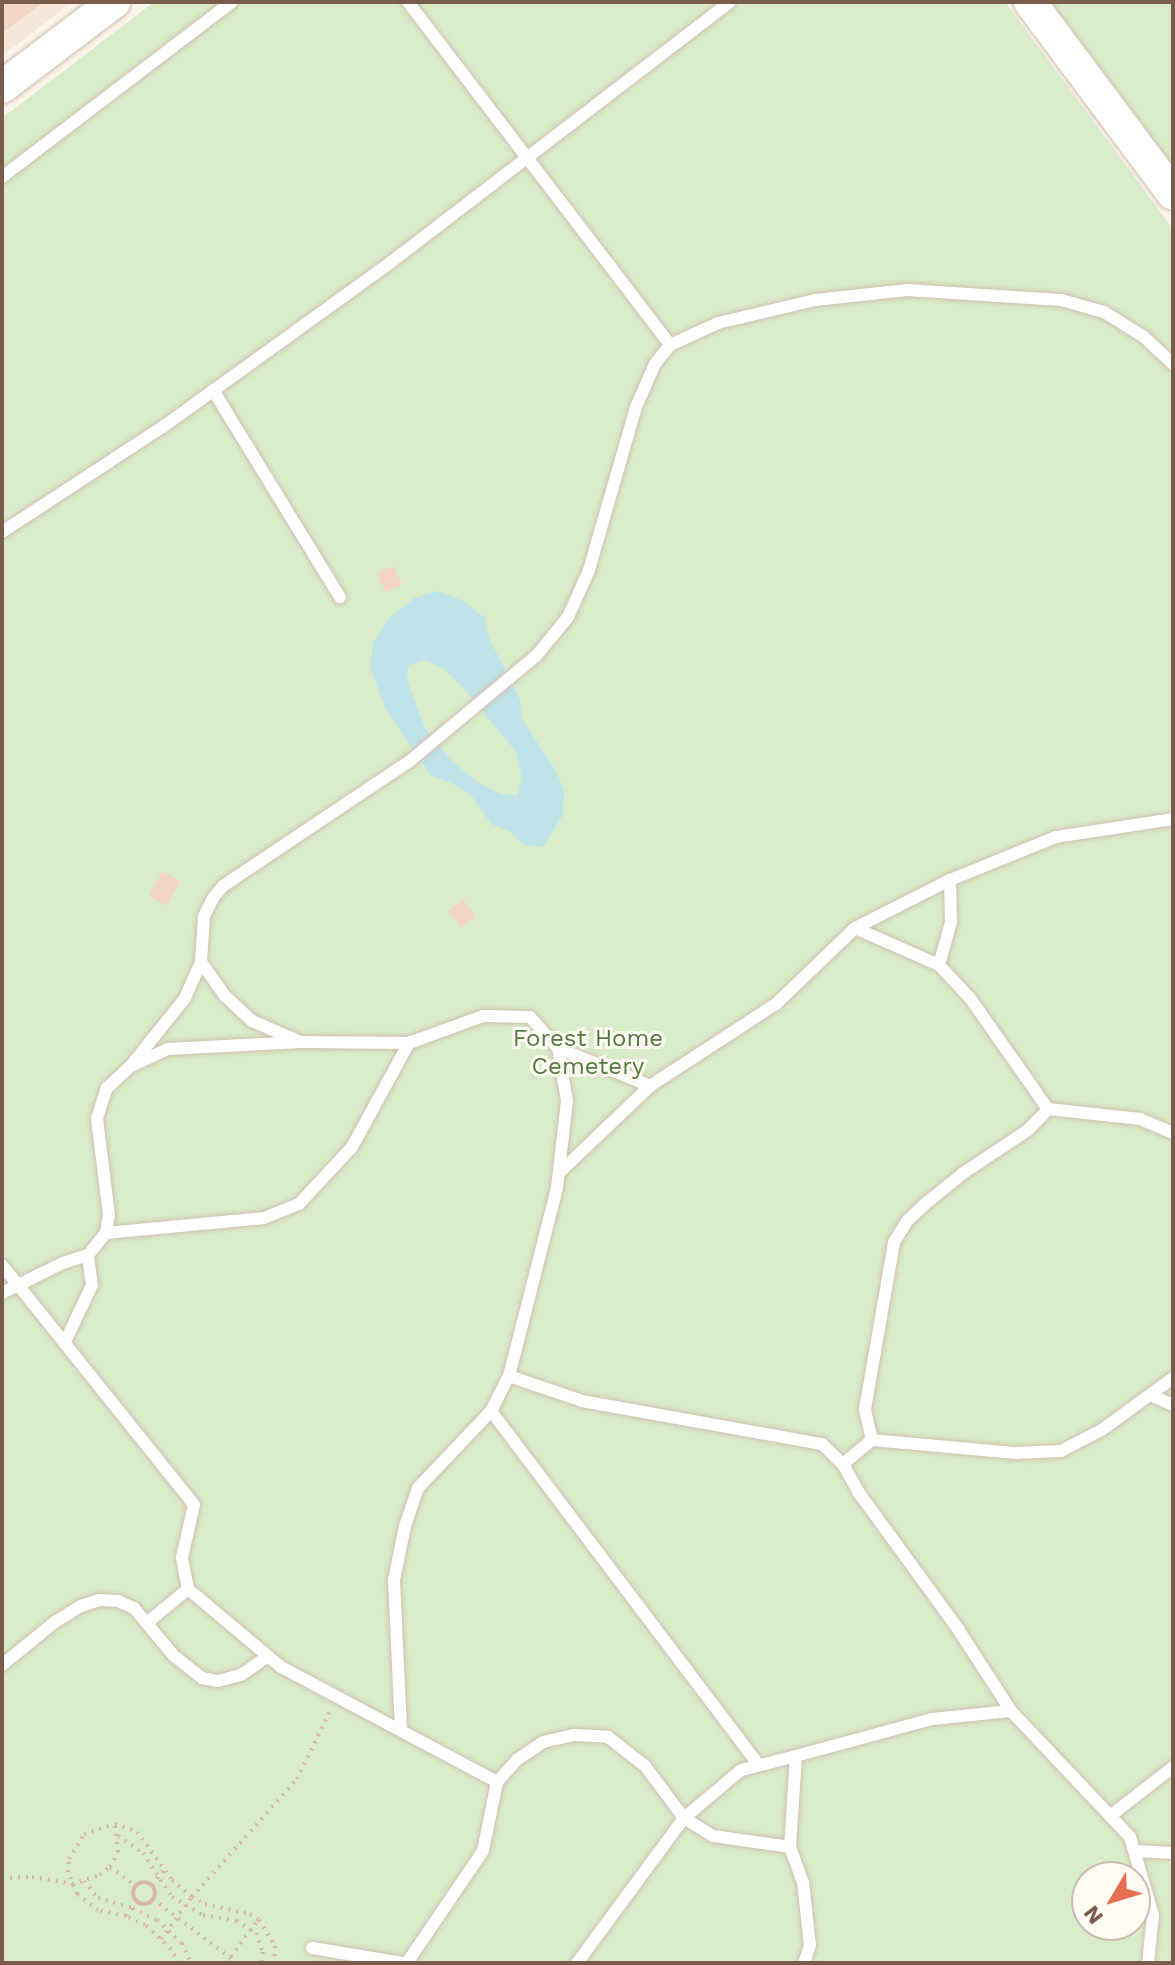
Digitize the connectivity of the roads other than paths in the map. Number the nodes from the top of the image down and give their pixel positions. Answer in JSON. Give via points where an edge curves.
{"nodes":[{"id":1,"x":114,"y":2,"type":"edge"},
{"id":2,"x":232,"y":2,"type":"edge"},
{"id":3,"x":408,"y":2,"type":"edge"},
{"id":4,"x":730,"y":2,"type":"edge"},
{"id":5,"x":1030,"y":2,"type":"edge"},
{"id":6,"x":2,"y":87,"type":"edge"},
{"id":7,"x":526,"y":159,"type":"junction"},
{"id":8,"x":2,"y":177,"type":"edge"},
{"id":9,"x":1173,"y":194,"type":"edge"},
{"id":10,"x":670,"y":345,"type":"junction"},
{"id":11,"x":1168,"y":349,"type":"edge"},
{"id":12,"x":1173,"y":364,"type":"edge"},
{"id":13,"x":213,"y":390,"type":"junction"},
{"id":14,"x":2,"y":532,"type":"edge"},
{"id":15,"x":340,"y":597,"type":"dead end"},
{"id":16,"x":1173,"y":819,"type":"edge"},
{"id":17,"x":950,"y":880,"type":"junction"},
{"id":18,"x":855,"y":928,"type":"junction"},
{"id":19,"x":201,"y":962,"type":"junction"},
{"id":20,"x":939,"y":965,"type":"junction"},
{"id":21,"x":301,"y":1042,"type":"junction"},
{"id":22,"x":409,"y":1043,"type":"junction"},
{"id":23,"x":558,"y":1048,"type":"junction"},
{"id":24,"x":131,"y":1066,"type":"junction"},
{"id":25,"x":650,"y":1086,"type":"junction"},
{"id":26,"x":1048,"y":1109,"type":"junction"},
{"id":27,"x":1173,"y":1133,"type":"edge"},
{"id":28,"x":560,"y":1172,"type":"junction"},
{"id":29,"x":106,"y":1233,"type":"junction"},
{"id":30,"x":88,"y":1255,"type":"junction"},
{"id":31,"x":2,"y":1265,"type":"edge"},
{"id":32,"x":18,"y":1285,"type":"junction"},
{"id":33,"x":2,"y":1293,"type":"edge"},
{"id":34,"x":65,"y":1342,"type":"junction"},
{"id":35,"x":509,"y":1376,"type":"junction"},
{"id":36,"x":1173,"y":1378,"type":"edge"},
{"id":37,"x":1150,"y":1395,"type":"junction"},
{"id":38,"x":1173,"y":1405,"type":"edge"},
{"id":39,"x":491,"y":1411,"type":"junction"},
{"id":40,"x":872,"y":1440,"type":"junction"},
{"id":41,"x":843,"y":1464,"type":"junction"},
{"id":42,"x":188,"y":1589,"type":"junction"},
{"id":43,"x":148,"y":1622,"type":"junction"},
{"id":44,"x":267,"y":1657,"type":"junction"},
{"id":45,"x":2,"y":1665,"type":"edge"},
{"id":46,"x":1011,"y":1711,"type":"junction"},
{"id":47,"x":401,"y":1729,"type":"junction"},
{"id":48,"x":796,"y":1756,"type":"junction"},
{"id":49,"x":759,"y":1765,"type":"junction"},
{"id":50,"x":1173,"y":1767,"type":"edge"},
{"id":51,"x":497,"y":1782,"type":"junction"},
{"id":52,"x":1110,"y":1816,"type":"junction"},
{"id":53,"x":684,"y":1818,"type":"junction"},
{"id":54,"x":790,"y":1847,"type":"junction"},
{"id":55,"x":1134,"y":1851,"type":"junction"},
{"id":56,"x":1173,"y":1853,"type":"edge"},
{"id":57,"x":312,"y":1948,"type":"dead end"},
{"id":58,"x":405,"y":1963,"type":"edge"},
{"id":59,"x":577,"y":1963,"type":"edge"},
{"id":60,"x":804,"y":1963,"type":"edge"},
{"id":61,"x":1148,"y":1963,"type":"edge"}],
"edges":[{"from":1,"to":6,"type":"street"},
{"from":2,"to":8,"type":"lane"},
{"from":3,"to":7,"type":"lane"},
{"from":4,"to":7,"type":"lane"},
{"from":5,"to":9,"type":"street"},
{"from":7,"to":10,"type":"lane"},
{"from":7,"to":13,"type":"lane"},
{"from":10,"to":11,"type":"lane","via":[[718,323],[815,300],[907,290],[1061,300],[1104,312]]},
{"from":10,"to":19,"type":"lane","via":[[655,364],[636,407],[589,570],[568,617],[521,670],[411,760],[223,886],[204,916]]},
{"from":11,"to":12,"type":"lane"},
{"from":13,"to":14,"type":"lane"},
{"from":13,"to":15,"type":"lane"},
{"from":16,"to":17,"type":"lane","via":[[1056,837]]},
{"from":17,"to":18,"type":"lane"},
{"from":17,"to":20,"type":"lane","via":[[951,922]]},
{"from":18,"to":20,"type":"lane"},
{"from":18,"to":25,"type":"lane","via":[[776,1004]]},
{"from":19,"to":21,"type":"lane","via":[[225,996],[252,1021]]},
{"from":19,"to":24,"type":"lane","via":[[185,998]]},
{"from":20,"to":26,"type":"lane","via":[[970,998]]},
{"from":21,"to":22,"type":"lane"},
{"from":21,"to":24,"type":"lane","via":[[168,1049]]},
{"from":22,"to":23,"type":"lane","via":[[483,1016],[530,1017]]},
{"from":22,"to":29,"type":"lane","via":[[352,1147],[299,1204],[264,1218]]},
{"from":23,"to":25,"type":"lane"},
{"from":23,"to":28,"type":"lane","via":[[567,1101]]},
{"from":24,"to":29,"type":"lane","via":[[107,1088],[97,1118],[109,1215]]},
{"from":25,"to":28,"type":"lane"},
{"from":26,"to":27,"type":"lane","via":[[1140,1119]]},
{"from":26,"to":40,"type":"lane","via":[[1028,1130],[925,1204],[894,1242],[865,1409]]},
{"from":28,"to":35,"type":"lane"},
{"from":29,"to":30,"type":"lane"},
{"from":30,"to":32,"type":"lane"},
{"from":30,"to":34,"type":"lane","via":[[92,1285]]},
{"from":31,"to":32,"type":"lane"},
{"from":32,"to":33,"type":"lane"},
{"from":32,"to":34,"type":"lane"},
{"from":34,"to":42,"type":"lane","via":[[194,1505],[182,1558]]},
{"from":35,"to":39,"type":"lane"},
{"from":35,"to":41,"type":"lane","via":[[582,1401],[822,1444]]},
{"from":36,"to":37,"type":"lane"},
{"from":37,"to":38,"type":"lane"},
{"from":37,"to":40,"type":"lane","via":[[1061,1451],[1002,1452]]},
{"from":39,"to":47,"type":"lane","via":[[418,1488],[405,1526],[394,1580]]},
{"from":39,"to":49,"type":"lane"},
{"from":40,"to":41,"type":"lane"},
{"from":41,"to":46,"type":"lane"},
{"from":42,"to":43,"type":"lane"},
{"from":42,"to":44,"type":"lane"},
{"from":43,"to":44,"type":"lane","via":[[174,1656],[202,1678],[218,1681],[241,1675]]},
{"from":43,"to":45,"type":"lane","via":[[134,1608],[100,1600],[55,1622]]},
{"from":44,"to":47,"type":"lane"},
{"from":46,"to":48,"type":"lane","via":[[932,1719]]},
{"from":46,"to":52,"type":"lane"},
{"from":47,"to":51,"type":"lane"},
{"from":48,"to":49,"type":"lane"},
{"from":48,"to":54,"type":"lane"},
{"from":49,"to":53,"type":"lane","via":[[741,1770]]},
{"from":50,"to":52,"type":"lane"},
{"from":51,"to":53,"type":"lane","via":[[543,1742],[574,1735],[608,1737],[645,1766]]},
{"from":51,"to":58,"type":"lane","via":[[483,1851]]},
{"from":52,"to":55,"type":"lane","via":[[1130,1837]]},
{"from":53,"to":54,"type":"lane","via":[[713,1836]]},
{"from":53,"to":59,"type":"lane"},
{"from":54,"to":60,"type":"lane","via":[[803,1882],[810,1945]]},
{"from":55,"to":56,"type":"lane"},
{"from":55,"to":61,"type":"lane","via":[[1153,1915]]},
{"from":57,"to":58,"type":"lane"}]}
